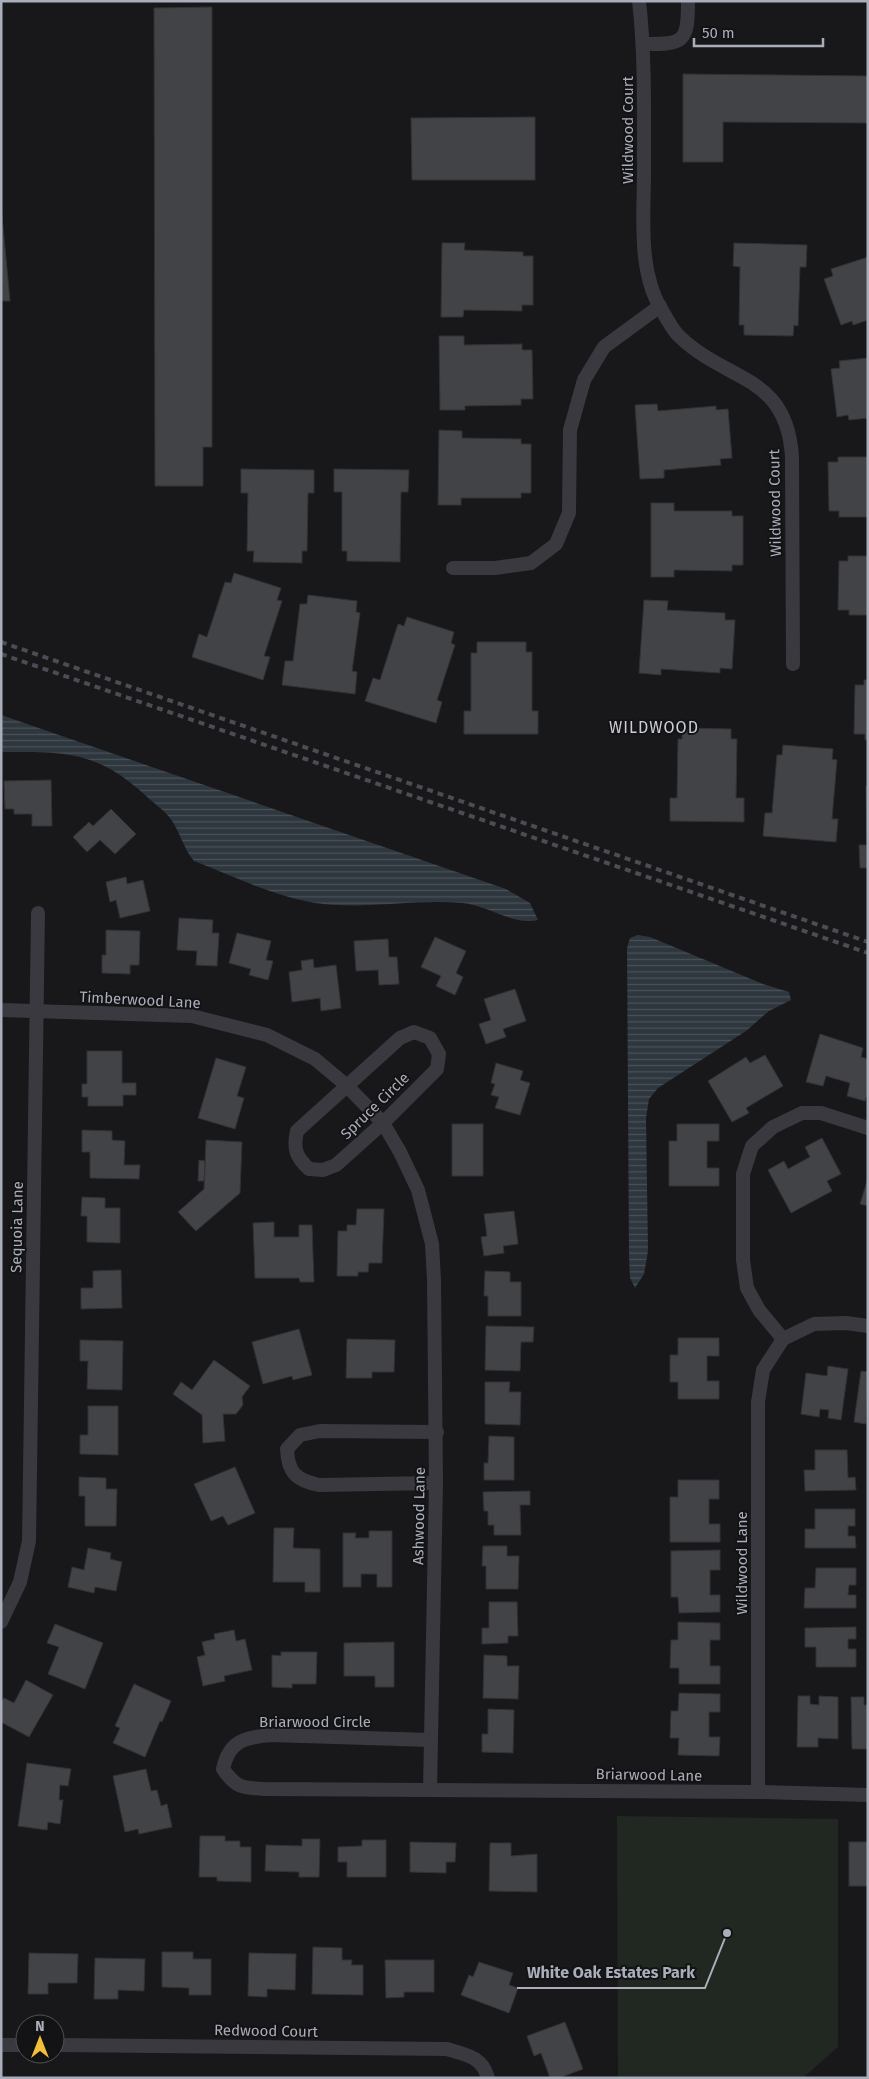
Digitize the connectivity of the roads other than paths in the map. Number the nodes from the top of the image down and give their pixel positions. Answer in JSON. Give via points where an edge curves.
{"nodes":[{"id":1,"x":640,"y":1,"type":"edge"},
{"id":2,"x":649,"y":1,"type":"edge"},
{"id":3,"x":688,"y":1,"type":"edge"},
{"id":4,"x":644,"y":44,"type":"junction"},
{"id":5,"x":660,"y":306,"type":"junction"},
{"id":6,"x":453,"y":568,"type":"dead end"},
{"id":7,"x":793,"y":664,"type":"dead end"},
{"id":8,"x":38,"y":913,"type":"dead end"},
{"id":9,"x":1,"y":1010,"type":"edge"},
{"id":10,"x":36,"y":1010,"type":"junction"},
{"id":11,"x":346,"y":1085,"type":"junction"},
{"id":12,"x":384,"y":1123,"type":"junction"},
{"id":13,"x":868,"y":1128,"type":"edge"},
{"id":14,"x":432,"y":1244,"type":"joint"},
{"id":15,"x":868,"y":1326,"type":"edge"},
{"id":16,"x":783,"y":1339,"type":"junction"},
{"id":17,"x":437,"y":1432,"type":"junction"},
{"id":18,"x":436,"y":1483,"type":"junction"},
{"id":19,"x":1,"y":1622,"type":"edge"},
{"id":20,"x":430,"y":1740,"type":"junction"},
{"id":21,"x":430,"y":1790,"type":"junction"},
{"id":22,"x":758,"y":1792,"type":"junction"},
{"id":23,"x":868,"y":1795,"type":"edge"},
{"id":24,"x":1,"y":2045,"type":"edge"},
{"id":25,"x":15,"y":2045,"type":"edge"},
{"id":26,"x":65,"y":2045,"type":"edge"},
{"id":27,"x":488,"y":2078,"type":"edge"}],
"edges":[{"from":1,"to":4,"type":"street","name":"Wildwood Court"},
{"from":2,"to":4,"type":"street","name":"Wildwood Court"},
{"from":3,"to":4,"type":"street","via":[[688,24],[684,36],[674,44]]},
{"from":4,"to":5,"type":"street","name":"Wildwood Court","via":[[645,242],[651,285]]},
{"from":5,"to":6,"type":"street","via":[[604,347],[584,380],[570,430],[569,513],[556,544],[531,563],[495,568]]},
{"from":5,"to":7,"type":"street","name":"Wildwood Court","via":[[679,337],[742,375],[769,396],[788,427],[792,457]]},
{"from":8,"to":10,"type":"street","name":"Sequoia Lane"},
{"from":9,"to":10,"type":"street","name":"Timberwood Lane"},
{"from":10,"to":11,"type":"street","name":"Timberwood Lane","via":[[192,1016],[267,1035],[315,1060]]},
{"from":10,"to":19,"type":"street","name":"Sequoia Lane","via":[[29,1541],[20,1582]]},
{"from":11,"to":12,"type":"street","name":"Timberwood Lane"},
{"from":11,"to":12,"type":"street","name":"Spruce Circle","via":[[297,1131],[294,1144],[297,1158],[309,1169],[323,1170],[336,1165]]},
{"from":11,"to":12,"type":"street","name":"Spruce Circle","via":[[400,1038],[414,1032],[430,1038],[439,1054],[437,1069]]},
{"from":12,"to":14,"type":"street","name":"Timberwood Lane","via":[[418,1190]]},
{"from":13,"to":16,"type":"street","via":[[821,1113],[802,1113],[773,1127],[752,1146],[743,1174],[743,1260],[747,1288],[759,1310]]},
{"from":14,"to":17,"type":"street","name":"Ashwood Lane"},
{"from":15,"to":16,"type":"street","via":[[814,1324]]},
{"from":16,"to":22,"type":"street","name":"Wildwood Lane","via":[[763,1370],[758,1402]]},
{"from":17,"to":18,"type":"street","name":"Ashwood Lane"},
{"from":17,"to":18,"type":"street","via":[[320,1431],[300,1435],[287,1449],[288,1465],[302,1482],[319,1485]]},
{"from":18,"to":20,"type":"street","name":"Ashwood Lane"},
{"from":20,"to":21,"type":"street","name":"Ashwood Lane"},
{"from":20,"to":21,"type":"street","name":"Briarwood Circle","via":[[255,1736],[238,1742],[226,1755],[223,1769],[232,1782],[242,1788]]},
{"from":21,"to":22,"type":"street","name":"Briarwood Lane"},
{"from":22,"to":23,"type":"street","name":"Briarwood Lane"},
{"from":24,"to":25,"type":"street"},
{"from":26,"to":27,"type":"street","name":"Redwood Court","via":[[447,2049],[476,2058],[485,2068]]}]}
